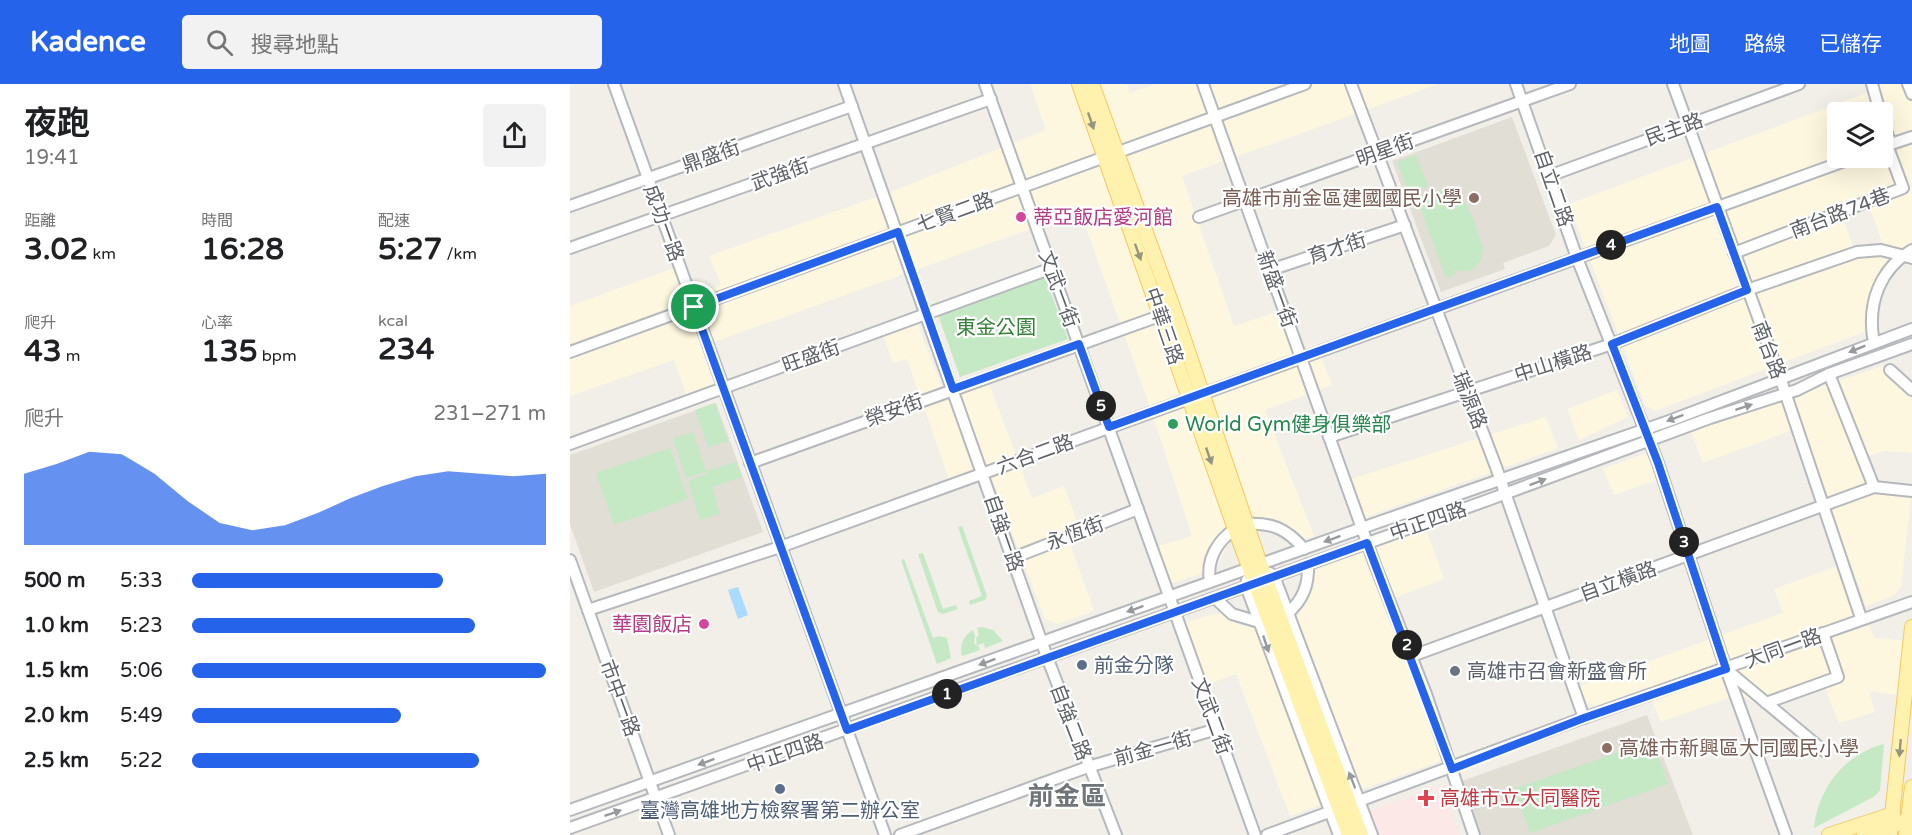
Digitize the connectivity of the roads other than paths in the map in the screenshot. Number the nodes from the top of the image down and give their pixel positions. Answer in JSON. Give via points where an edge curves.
{"nodes":[{"id":1,"x":614,"y":84,"type":"edge"},
{"id":2,"x":844,"y":84,"type":"edge"},
{"id":3,"x":985,"y":84,"type":"edge"},
{"id":4,"x":1078,"y":84,"type":"edge"},
{"id":5,"x":1092,"y":84,"type":"edge"},
{"id":6,"x":1203,"y":84,"type":"edge"},
{"id":7,"x":1305,"y":84,"type":"edge"},
{"id":8,"x":1351,"y":84,"type":"edge"},
{"id":9,"x":1516,"y":84,"type":"edge"},
{"id":10,"x":1570,"y":84,"type":"edge"},
{"id":11,"x":1673,"y":84,"type":"edge"},
{"id":12,"x":1799,"y":84,"type":"edge"},
{"id":13,"x":1872,"y":84,"type":"edge"},
{"id":14,"x":1908,"y":84,"type":"edge"},
{"id":15,"x":1912,"y":94,"type":"edge"},
{"id":16,"x":991,"y":99,"type":"junction"},
{"id":17,"x":1523,"y":101,"type":"junction"},
{"id":18,"x":1877,"y":102,"type":"edge"},
{"id":19,"x":852,"y":106,"type":"junction"},
{"id":20,"x":1216,"y":118,"type":"junction"},
{"id":21,"x":1687,"y":123,"type":"junction"},
{"id":22,"x":1912,"y":137,"type":"edge"},
{"id":23,"x":1893,"y":143,"type":"edge"},
{"id":24,"x":866,"y":144,"type":"junction"},
{"id":25,"x":1118,"y":152,"type":"junction"},
{"id":26,"x":1378,"y":153,"type":"junction"},
{"id":27,"x":1104,"y":157,"type":"junction"},
{"id":28,"x":1893,"y":161,"type":"edge"},
{"id":29,"x":1827,"y":167,"type":"edge"},
{"id":30,"x":1549,"y":176,"type":"junction"},
{"id":31,"x":648,"y":178,"type":"junction"},
{"id":32,"x":1023,"y":187,"type":"junction"},
{"id":33,"x":1245,"y":200,"type":"junction"},
{"id":34,"x":570,"y":206,"type":"edge"},
{"id":35,"x":1717,"y":207,"type":"junction"},
{"id":36,"x":662,"y":216,"type":"junction"},
{"id":37,"x":1199,"y":217,"type":"dead end"},
{"id":38,"x":1405,"y":225,"type":"junction"},
{"id":39,"x":898,"y":232,"type":"junction"},
{"id":40,"x":570,"y":248,"type":"edge"},
{"id":41,"x":1734,"y":253,"type":"junction"},
{"id":42,"x":1909,"y":255,"type":"edge"},
{"id":43,"x":1577,"y":258,"type":"junction"},
{"id":44,"x":1052,"y":268,"type":"junction"},
{"id":45,"x":1270,"y":270,"type":"junction"},
{"id":46,"x":1747,"y":290,"type":"junction"},
{"id":47,"x":694,"y":307,"type":"junction"},
{"id":48,"x":1436,"y":310,"type":"junction"},
{"id":49,"x":1167,"y":313,"type":"junction"},
{"id":50,"x":926,"y":314,"type":"junction"},
{"id":51,"x":1912,"y":329,"type":"edge"},
{"id":52,"x":1873,"y":337,"type":"dead end"},
{"id":53,"x":1079,"y":344,"type":"junction"},
{"id":54,"x":1612,"y":344,"type":"junction"},
{"id":55,"x":1912,"y":344,"type":"edge"},
{"id":56,"x":570,"y":352,"type":"edge"},
{"id":57,"x":1302,"y":359,"type":"junction"},
{"id":58,"x":1890,"y":370,"type":"dead end"},
{"id":59,"x":1829,"y":374,"type":"junction"},
{"id":60,"x":1781,"y":380,"type":"junction"},
{"id":61,"x":723,"y":388,"type":"junction"},
{"id":62,"x":953,"y":389,"type":"junction"},
{"id":63,"x":1912,"y":390,"type":"edge"},
{"id":64,"x":1465,"y":392,"type":"junction"},
{"id":65,"x":1786,"y":393,"type":"junction"},
{"id":66,"x":1196,"y":396,"type":"junction"},
{"id":67,"x":1109,"y":427,"type":"junction"},
{"id":68,"x":1645,"y":429,"type":"junction"},
{"id":69,"x":1329,"y":437,"type":"junction"},
{"id":70,"x":1649,"y":441,"type":"junction"},
{"id":71,"x":570,"y":444,"type":"edge"},
{"id":72,"x":750,"y":463,"type":"junction"},
{"id":73,"x":983,"y":473,"type":"junction"},
{"id":74,"x":1501,"y":482,"type":"junction"},
{"id":75,"x":1874,"y":487,"type":"junction"},
{"id":76,"x":1912,"y":491,"type":"edge"},
{"id":77,"x":1505,"y":494,"type":"junction"},
{"id":78,"x":1823,"y":506,"type":"junction"},
{"id":79,"x":1138,"y":509,"type":"junction"},
{"id":80,"x":1240,"y":526,"type":"junction"},
{"id":81,"x":1362,"y":528,"type":"junction"},
{"id":82,"x":1367,"y":543,"type":"junction"},
{"id":83,"x":780,"y":547,"type":"junction"},
{"id":84,"x":1304,"y":549,"type":"junction"},
{"id":85,"x":1688,"y":556,"type":"junction"},
{"id":86,"x":1013,"y":558,"type":"junction"},
{"id":87,"x":570,"y":560,"type":"edge"},
{"id":88,"x":1308,"y":564,"type":"junction"},
{"id":89,"x":1254,"y":566,"type":"junction"},
{"id":90,"x":1260,"y":581,"type":"junction"},
{"id":91,"x":1210,"y":582,"type":"junction"},
{"id":92,"x":1170,"y":596,"type":"junction"},
{"id":93,"x":1215,"y":598,"type":"junction"},
{"id":94,"x":1912,"y":602,"type":"edge"},
{"id":95,"x":1544,"y":609,"type":"junction"},
{"id":96,"x":588,"y":610,"type":"junction"},
{"id":97,"x":1175,"y":612,"type":"junction"},
{"id":98,"x":1287,"y":614,"type":"junction"},
{"id":99,"x":1861,"y":618,"type":"junction"},
{"id":100,"x":1259,"y":622,"type":"junction"},
{"id":101,"x":1912,"y":627,"type":"edge"},
{"id":102,"x":1822,"y":633,"type":"junction"},
{"id":103,"x":1043,"y":642,"type":"junction"},
{"id":104,"x":1412,"y":656,"type":"junction"},
{"id":105,"x":1047,"y":657,"type":"junction"},
{"id":106,"x":1726,"y":669,"type":"junction"},
{"id":107,"x":1766,"y":703,"type":"junction"},
{"id":108,"x":840,"y":713,"type":"junction"},
{"id":109,"x":1584,"y":718,"type":"junction"},
{"id":110,"x":1217,"y":729,"type":"junction"},
{"id":111,"x":847,"y":730,"type":"junction"},
{"id":112,"x":1824,"y":751,"type":"dead end"},
{"id":113,"x":1088,"y":767,"type":"junction"},
{"id":114,"x":1452,"y":769,"type":"junction"},
{"id":115,"x":650,"y":783,"type":"junction"},
{"id":116,"x":1912,"y":787,"type":"edge"},
{"id":117,"x":657,"y":798,"type":"junction"},
{"id":118,"x":1911,"y":804,"type":"edge"},
{"id":119,"x":1345,"y":807,"type":"junction"},
{"id":120,"x":570,"y":810,"type":"edge"},
{"id":121,"x":1910,"y":820,"type":"edge"},
{"id":122,"x":1892,"y":825,"type":"edge"},
{"id":123,"x":570,"y":828,"type":"edge"},
{"id":124,"x":669,"y":835,"type":"edge"},
{"id":125,"x":885,"y":835,"type":"edge"},
{"id":126,"x":900,"y":835,"type":"edge"},
{"id":127,"x":1116,"y":835,"type":"edge"},
{"id":128,"x":1255,"y":835,"type":"edge"},
{"id":129,"x":1267,"y":835,"type":"edge"},
{"id":130,"x":1339,"y":835,"type":"edge"},
{"id":131,"x":1349,"y":835,"type":"edge"},
{"id":132,"x":1361,"y":835,"type":"edge"},
{"id":133,"x":1372,"y":835,"type":"edge"},
{"id":134,"x":1474,"y":835,"type":"edge"},
{"id":135,"x":1786,"y":835,"type":"edge"},
{"id":136,"x":1829,"y":835,"type":"edge"},
{"id":137,"x":1864,"y":835,"type":"edge"},
{"id":138,"x":1906,"y":835,"type":"edge"}],
"edges":[{"from":1,"to":31,"type":"street","name":"成功一路"},
{"from":2,"to":19,"type":"street","name":"自強一路"},
{"from":3,"to":16,"type":"street","name":"文武一街"},
{"from":4,"to":27,"type":"main road","name":"中華三路","one_way":true},
{"from":5,"to":25,"type":"main road","name":"中華三路"},
{"from":6,"to":20,"type":"street","name":"新盛一街"},
{"from":7,"to":20,"type":"street","name":"七賢二路"},
{"from":8,"to":26,"type":"street","name":"瑞源路"},
{"from":9,"to":17,"type":"street","name":"自立二路"},
{"from":10,"to":17,"type":"street","name":"明星街"},
{"from":11,"to":21,"type":"street","name":"南台路"},
{"from":12,"to":21,"type":"street","name":"民主路"},
{"from":13,"to":18,"type":"street"},
{"from":14,"to":15,"type":"street"},
{"from":16,"to":24,"type":"street","name":"武強街"},
{"from":16,"to":32,"type":"street","name":"文武一街"},
{"from":17,"to":26,"type":"street","name":"明星街"},
{"from":17,"to":30,"type":"street","name":"自立二路"},
{"from":19,"to":24,"type":"street","name":"自強一路"},
{"from":19,"to":31,"type":"street","name":"鼎盛街"},
{"from":20,"to":25,"type":"street","name":"七賢二路"},
{"from":20,"to":33,"type":"street","name":"新盛一街"},
{"from":21,"to":30,"type":"street","name":"民主路"},
{"from":21,"to":35,"type":"street","name":"南台路"},
{"from":22,"to":23,"type":"street"},
{"from":24,"to":36,"type":"street","name":"武強街"},
{"from":24,"to":39,"type":"street","name":"自強一路"},
{"from":25,"to":27,"type":"street","name":"七賢二路"},
{"from":25,"to":49,"type":"main road","name":"中華三路"},
{"from":26,"to":33,"type":"street","name":"明星街"},
{"from":26,"to":38,"type":"street","name":"瑞源路"},
{"from":27,"to":32,"type":"street","name":"七賢二路"},
{"from":27,"to":49,"type":"main road","name":"中華三路","one_way":true},
{"from":28,"to":41,"type":"street","name":"南台路74巷","via":[[1903,188]]},
{"from":29,"to":35,"type":"street","name":"六合二路"},
{"from":30,"to":43,"type":"street","name":"自立二路"},
{"from":31,"to":34,"type":"street","name":"鼎盛街"},
{"from":31,"to":36,"type":"street","name":"成功一路"},
{"from":32,"to":39,"type":"street","name":"七賢二路"},
{"from":32,"to":44,"type":"street","name":"文武一街"},
{"from":33,"to":37,"type":"street","name":"明星街"},
{"from":33,"to":45,"type":"street","name":"新盛一街"},
{"from":35,"to":41,"type":"street","name":"南台路"},
{"from":35,"to":43,"type":"street","name":"六合二路"},
{"from":36,"to":40,"type":"street","name":"武強街"},
{"from":36,"to":47,"type":"street","name":"成功一路"},
{"from":38,"to":45,"type":"street","name":"育才街"},
{"from":38,"to":48,"type":"street","name":"瑞源路"},
{"from":39,"to":47,"type":"street","name":"七賢二路"},
{"from":39,"to":50,"type":"street","name":"自強一路"},
{"from":41,"to":46,"type":"street","name":"南台路"},
{"from":42,"to":46,"type":"street","name":"中山橫路","via":[[1881,250],[1857,252]]},
{"from":42,"to":52,"type":"street","via":[[1879,284],[1873,302]]},
{"from":43,"to":48,"type":"street","name":"六合二路"},
{"from":43,"to":54,"type":"street","name":"自立二路"},
{"from":44,"to":50,"type":"street","name":"旺盛街"},
{"from":44,"to":53,"type":"street","name":"文武一街"},
{"from":45,"to":57,"type":"street","name":"新盛一街"},
{"from":46,"to":54,"type":"street","name":"中山橫路"},
{"from":46,"to":60,"type":"street","name":"南台路"},
{"from":47,"to":56,"type":"street","name":"七賢二路"},
{"from":47,"to":61,"type":"street","name":"成功一路"},
{"from":48,"to":57,"type":"street","name":"六合二路"},
{"from":48,"to":64,"type":"street","name":"瑞源路"},
{"from":49,"to":53,"type":"street","name":"榮安街"},
{"from":49,"to":66,"type":"main road","name":"中華三路"},
{"from":50,"to":61,"type":"street","name":"旺盛街"},
{"from":50,"to":62,"type":"street","name":"自強一路"},
{"from":51,"to":60,"type":"street","name":"中正四路","one_way":true},
{"from":53,"to":62,"type":"street","name":"榮安街"},
{"from":53,"to":67,"type":"street","name":"文武一街"},
{"from":54,"to":64,"type":"street","name":"中山橫路"},
{"from":54,"to":68,"type":"street","name":"自立二路"},
{"from":55,"to":59,"type":"street","name":"中正四路"},
{"from":57,"to":66,"type":"street","name":"六合二路"},
{"from":57,"to":69,"type":"street","name":"新盛一街"},
{"from":58,"to":63,"type":"street"},
{"from":59,"to":65,"type":"street","name":"中正四路"},
{"from":59,"to":75,"type":"street"},
{"from":60,"to":65,"type":"street","name":"南台路"},
{"from":60,"to":68,"type":"street","name":"中正四路","one_way":true},
{"from":61,"to":71,"type":"street","name":"旺盛街"},
{"from":61,"to":72,"type":"street","name":"成功一路"},
{"from":62,"to":72,"type":"street","name":"榮安街"},
{"from":62,"to":73,"type":"street","name":"自強一路"},
{"from":64,"to":69,"type":"street","name":"中山橫路"},
{"from":64,"to":74,"type":"street","name":"瑞源路"},
{"from":70,"to":65,"type":"street","name":"中正四路","one_way":true},
{"from":65,"to":78,"type":"street","name":"南台路"},
{"from":66,"to":67,"type":"street","name":"六合二路"},
{"from":66,"to":80,"type":"main road","name":"中華三路"},
{"from":67,"to":73,"type":"street","name":"六合二路"},
{"from":67,"to":79,"type":"street","name":"文武一街"},
{"from":68,"to":70,"type":"street","name":"自立二路"},
{"from":68,"to":74,"type":"street","name":"中正四路"},
{"from":69,"to":81,"type":"street","name":"新盛一街"},
{"from":77,"to":70,"type":"street","name":"中正四路","one_way":true},
{"from":70,"to":85,"type":"street","name":"自立二路"},
{"from":72,"to":83,"type":"street","name":"成功一路"},
{"from":73,"to":83,"type":"street","name":"六合二路"},
{"from":73,"to":86,"type":"street","name":"自強一路"},
{"from":74,"to":77,"type":"street","name":"瑞源路"},
{"from":74,"to":81,"type":"street","name":"中正四路"},
{"from":75,"to":76,"type":"street"},
{"from":75,"to":78,"type":"street","name":"自立橫路"},
{"from":77,"to":82,"type":"street","name":"中正四路"},
{"from":77,"to":95,"type":"street","name":"瑞源路"},
{"from":78,"to":85,"type":"street","name":"自立橫路"},
{"from":78,"to":99,"type":"street","name":"南台路"},
{"from":79,"to":86,"type":"street","name":"永恆街"},
{"from":79,"to":92,"type":"street","name":"文武一街"},
{"from":80,"to":84,"type":"street","via":[[1262,522],[1279,526]]},
{"from":80,"to":89,"type":"main road","name":"中華三路"},
{"from":80,"to":91,"type":"street","via":[[1217,545],[1210,561]]},
{"from":81,"to":82,"type":"street","name":"新盛一街"},
{"from":81,"to":84,"type":"street","name":"中正四路","one_way":true},
{"from":82,"to":88,"type":"street","name":"中正四路"},
{"from":82,"to":104,"type":"street","name":"新盛一街"},
{"from":83,"to":96,"type":"street","name":"六合二路"},
{"from":83,"to":108,"type":"street","name":"成功一路"},
{"from":84,"to":89,"type":"street","name":"中正四路"},
{"from":85,"to":95,"type":"street","name":"自立橫路"},
{"from":85,"to":106,"type":"street","name":"自立二路"},
{"from":86,"to":103,"type":"street","name":"自強一路"},
{"from":87,"to":96,"type":"street","name":"市中一路"},
{"from":88,"to":90,"type":"street","name":"中正四路"},
{"from":88,"to":98,"type":"street","via":[[1309,579],[1303,596]]},
{"from":89,"to":90,"type":"main road","name":"中華三路"},
{"from":89,"to":90,"type":"street","name":"中華三路"},
{"from":89,"to":91,"type":"street","name":"中正四路"},
{"from":90,"to":93,"type":"street","name":"中正四路"},
{"from":90,"to":98,"type":"street","name":"中華三路"},
{"from":90,"to":100,"type":"street","name":"中華三路"},
{"from":90,"to":119,"type":"main road","name":"中華三路"},
{"from":91,"to":92,"type":"street","name":"中正四路"},
{"from":92,"to":97,"type":"street","name":"文武二街"},
{"from":92,"to":103,"type":"street","name":"中正四路","one_way":true},
{"from":93,"to":97,"type":"street","name":"中正四路"},
{"from":93,"to":100,"type":"street","via":[[1232,614]]},
{"from":94,"to":99,"type":"street","name":"大同一路"},
{"from":95,"to":104,"type":"street","name":"自立橫路"},
{"from":95,"to":109,"type":"street","name":"瑞源路"},
{"from":96,"to":115,"type":"street","name":"市中一路"},
{"from":97,"to":105,"type":"street","name":"中正四路"},
{"from":97,"to":110,"type":"street","name":"文武二街"},
{"from":119,"to":98,"type":"street","name":"中華三路","one_way":true},
{"from":99,"to":102,"type":"street","name":"大同一路"},
{"from":100,"to":119,"type":"street","name":"中華三路","one_way":true},
{"from":101,"to":122,"type":"main road","one_way":true},
{"from":102,"to":106,"type":"street","name":"大同一路"},
{"from":102,"to":107,"type":"street","via":[[1838,677]]},
{"from":103,"to":105,"type":"street","name":"自強二路"},
{"from":103,"to":108,"type":"street","name":"中正四路","one_way":true},
{"from":104,"to":114,"type":"street","name":"新盛一街"},
{"from":105,"to":111,"type":"street","name":"中正四路"},
{"from":105,"to":113,"type":"street","name":"自強二路"},
{"from":106,"to":107,"type":"street"},
{"from":106,"to":109,"type":"street","name":"大同一路"},
{"from":106,"to":135,"type":"street","name":"自立二路"},
{"from":107,"to":112,"type":"street"},
{"from":108,"to":111,"type":"street","name":"成功一路"},
{"from":108,"to":115,"type":"street","name":"中正四路","one_way":true},
{"from":109,"to":114,"type":"street","name":"大同一路"},
{"from":110,"to":113,"type":"street","name":"前金一街"},
{"from":110,"to":128,"type":"street","name":"文武二街"},
{"from":111,"to":117,"type":"street","name":"中正四路"},
{"from":111,"to":125,"type":"street","name":"成功一路"},
{"from":113,"to":126,"type":"street","name":"前金一街"},
{"from":113,"to":127,"type":"street","name":"自強二路"},
{"from":114,"to":119,"type":"street","name":"大同一路"},
{"from":114,"to":134,"type":"street","name":"新盛一街"},
{"from":115,"to":117,"type":"street","name":"市中一路"},
{"from":115,"to":120,"type":"street","name":"中正四路"},
{"from":116,"to":118,"type":"main road"},
{"from":123,"to":117,"type":"street","name":"中正四路","one_way":true},
{"from":117,"to":124,"type":"street","name":"市中一路"},
{"from":118,"to":121,"type":"main road"},
{"from":118,"to":122,"type":"street"},
{"from":119,"to":129,"type":"street","name":"大同一路"},
{"from":119,"to":130,"type":"street","name":"中華三路"},
{"from":119,"to":131,"type":"main road","name":"中華三路"},
{"from":119,"to":132,"type":"main road","name":"中華三路"},
{"from":119,"to":133,"type":"street","name":"中華三路"},
{"from":121,"to":122,"type":"main road"},
{"from":121,"to":138,"type":"main road"},
{"from":122,"to":136,"type":"main road"},
{"from":122,"to":137,"type":"main road"}]}
